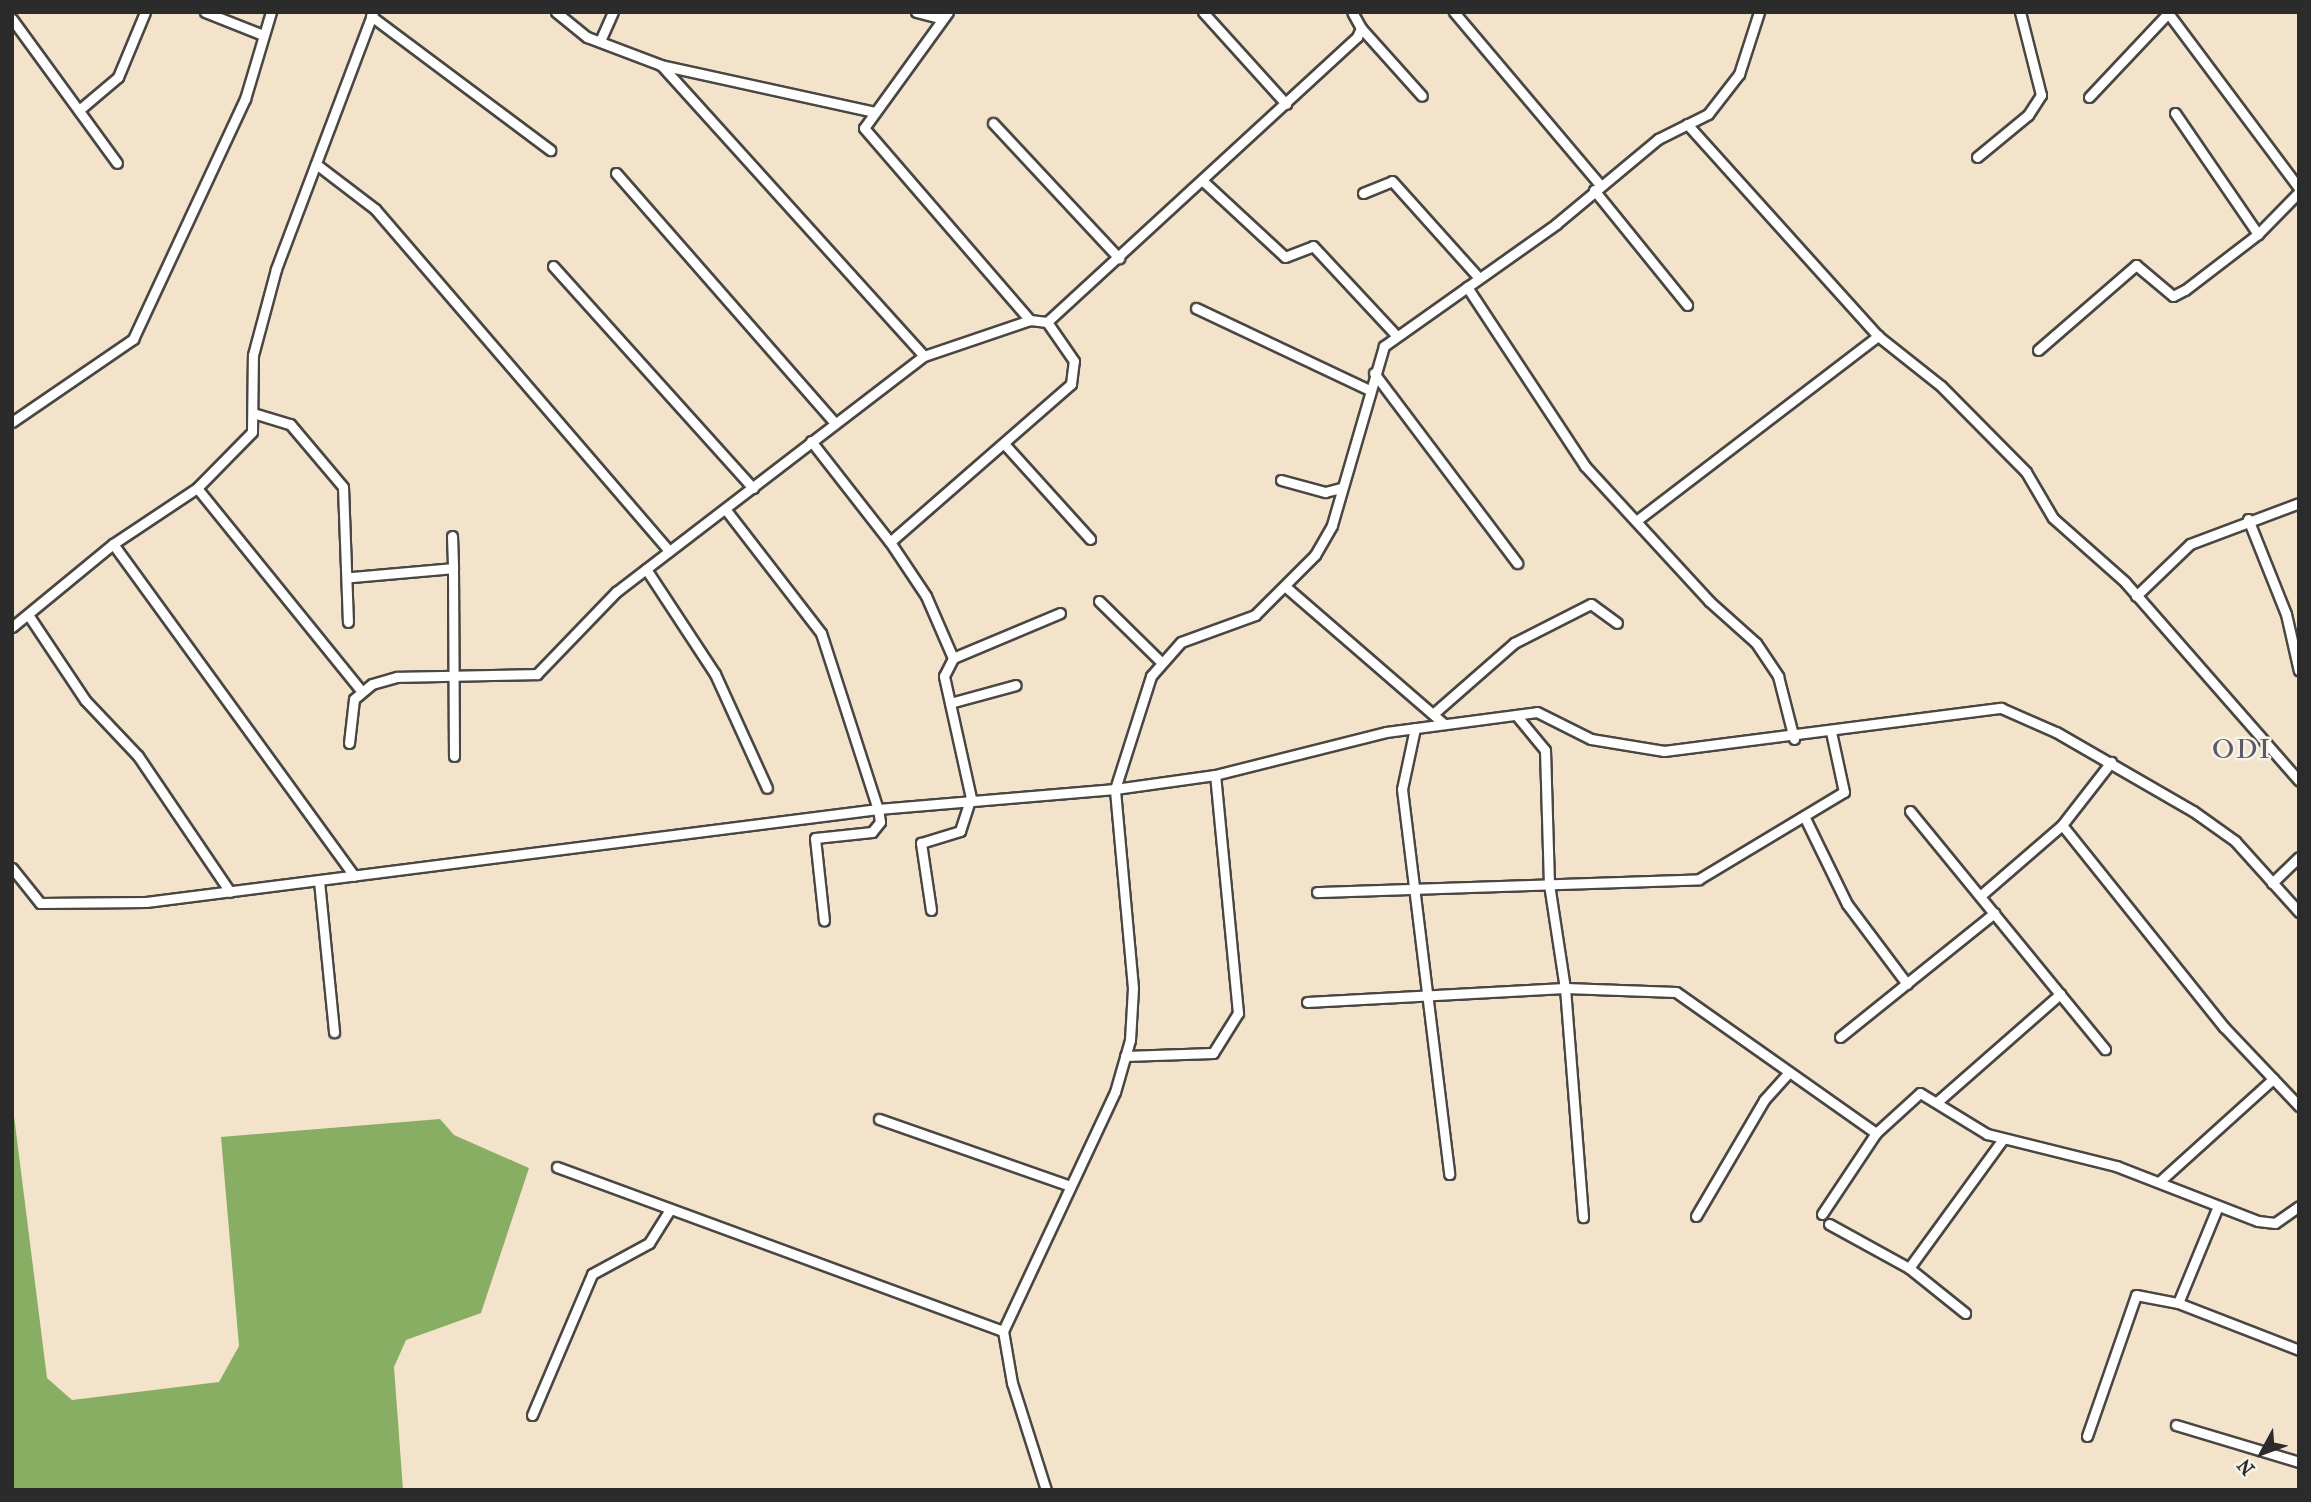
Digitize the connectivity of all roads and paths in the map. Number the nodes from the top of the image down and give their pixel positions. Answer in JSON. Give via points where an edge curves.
{"nodes":[{"id":1,"x":145,"y":12,"type":"edge"},
{"id":2,"x":205,"y":12,"type":"edge"},
{"id":3,"x":271,"y":12,"type":"edge"},
{"id":4,"x":555,"y":12,"type":"edge"},
{"id":5,"x":612,"y":12,"type":"edge"},
{"id":6,"x":916,"y":12,"type":"edge"},
{"id":7,"x":1203,"y":12,"type":"edge"},
{"id":8,"x":1352,"y":12,"type":"edge"},
{"id":9,"x":1454,"y":12,"type":"edge"},
{"id":10,"x":1759,"y":12,"type":"edge"},
{"id":11,"x":2020,"y":12,"type":"edge"},
{"id":12,"x":2169,"y":13,"type":"edge"},
{"id":13,"x":372,"y":14,"type":"edge"},
{"id":14,"x":944,"y":15,"type":"edge"},
{"id":15,"x":12,"y":19,"type":"edge"},
{"id":16,"x":1361,"y":28,"type":"junction"},
{"id":17,"x":262,"y":35,"type":"junction"},
{"id":18,"x":600,"y":41,"type":"junction"},
{"id":19,"x":661,"y":65,"type":"junction"},
{"id":20,"x":1422,"y":96,"type":"dead end"},
{"id":21,"x":2090,"y":97,"type":"dead end"},
{"id":22,"x":1286,"y":104,"type":"junction"},
{"id":23,"x":79,"y":110,"type":"junction"},
{"id":24,"x":875,"y":112,"type":"junction"},
{"id":25,"x":2175,"y":113,"type":"dead end"},
{"id":26,"x":993,"y":123,"type":"dead end"},
{"id":27,"x":1687,"y":124,"type":"junction"},
{"id":28,"x":550,"y":150,"type":"dead end"},
{"id":29,"x":1977,"y":157,"type":"dead end"},
{"id":30,"x":117,"y":163,"type":"dead end"},
{"id":31,"x":316,"y":164,"type":"junction"},
{"id":32,"x":616,"y":173,"type":"dead end"},
{"id":33,"x":1204,"y":182,"type":"junction"},
{"id":34,"x":1597,"y":188,"type":"junction"},
{"id":35,"x":2299,"y":190,"type":"edge"},
{"id":36,"x":1363,"y":193,"type":"dead end"},
{"id":37,"x":2258,"y":234,"type":"junction"},
{"id":38,"x":1119,"y":258,"type":"junction"},
{"id":39,"x":552,"y":266,"type":"dead end"},
{"id":40,"x":1478,"y":277,"type":"junction"},
{"id":41,"x":1467,"y":287,"type":"junction"},
{"id":42,"x":1687,"y":305,"type":"dead end"},
{"id":43,"x":1196,"y":308,"type":"dead end"},
{"id":44,"x":1030,"y":320,"type":"junction"},
{"id":45,"x":1048,"y":322,"type":"junction"},
{"id":46,"x":1397,"y":336,"type":"junction"},
{"id":47,"x":1878,"y":337,"type":"junction"},
{"id":48,"x":2038,"y":349,"type":"dead end"},
{"id":49,"x":924,"y":356,"type":"junction"},
{"id":50,"x":1374,"y":373,"type":"junction"},
{"id":51,"x":1367,"y":389,"type":"junction"},
{"id":52,"x":253,"y":413,"type":"junction"},
{"id":53,"x":12,"y":422,"type":"edge"},
{"id":54,"x":834,"y":422,"type":"junction"},
{"id":55,"x":811,"y":441,"type":"junction"},
{"id":56,"x":1007,"y":447,"type":"junction"},
{"id":57,"x":1281,"y":480,"type":"dead end"},
{"id":58,"x":197,"y":488,"type":"junction"},
{"id":59,"x":753,"y":488,"type":"junction"},
{"id":60,"x":1341,"y":488,"type":"junction"},
{"id":61,"x":2299,"y":503,"type":"edge"},
{"id":62,"x":726,"y":510,"type":"junction"},
{"id":63,"x":2248,"y":519,"type":"junction"},
{"id":64,"x":1636,"y":521,"type":"junction"},
{"id":65,"x":452,"y":536,"type":"dead end"},
{"id":66,"x":1090,"y":539,"type":"dead end"},
{"id":67,"x":890,"y":542,"type":"junction"},
{"id":68,"x":113,"y":544,"type":"junction"},
{"id":69,"x":669,"y":551,"type":"junction"},
{"id":70,"x":1517,"y":563,"type":"dead end"},
{"id":71,"x":453,"y":568,"type":"junction"},
{"id":72,"x":646,"y":569,"type":"junction"},
{"id":73,"x":351,"y":577,"type":"junction"},
{"id":74,"x":1287,"y":588,"type":"junction"},
{"id":75,"x":2136,"y":596,"type":"junction"},
{"id":76,"x":1099,"y":601,"type":"dead end"},
{"id":77,"x":1060,"y":613,"type":"dead end"},
{"id":78,"x":2286,"y":614,"type":"junction"},
{"id":79,"x":2299,"y":615,"type":"edge"},
{"id":80,"x":29,"y":617,"type":"junction"},
{"id":81,"x":348,"y":622,"type":"dead end"},
{"id":82,"x":1617,"y":623,"type":"dead end"},
{"id":83,"x":12,"y":628,"type":"edge"},
{"id":84,"x":953,"y":658,"type":"junction"},
{"id":85,"x":1159,"y":660,"type":"junction"},
{"id":86,"x":2299,"y":671,"type":"edge"},
{"id":87,"x":456,"y":677,"type":"junction"},
{"id":88,"x":1016,"y":685,"type":"dead end"},
{"id":89,"x":362,"y":692,"type":"junction"},
{"id":90,"x":950,"y":703,"type":"junction"},
{"id":91,"x":1433,"y":714,"type":"junction"},
{"id":92,"x":1516,"y":715,"type":"junction"},
{"id":93,"x":1444,"y":724,"type":"junction"},
{"id":94,"x":1415,"y":729,"type":"junction"},
{"id":95,"x":1831,"y":732,"type":"junction"},
{"id":96,"x":1794,"y":739,"type":"junction"},
{"id":97,"x":349,"y":743,"type":"dead end"},
{"id":98,"x":453,"y":756,"type":"dead end"},
{"id":99,"x":2111,"y":762,"type":"junction"},
{"id":100,"x":1215,"y":775,"type":"junction"},
{"id":101,"x":2299,"y":781,"type":"edge"},
{"id":102,"x":767,"y":788,"type":"dead end"},
{"id":103,"x":1115,"y":789,"type":"junction"},
{"id":104,"x":971,"y":798,"type":"junction"},
{"id":105,"x":878,"y":809,"type":"junction"},
{"id":106,"x":1910,"y":811,"type":"dead end"},
{"id":107,"x":1804,"y":816,"type":"junction"},
{"id":108,"x":2062,"y":825,"type":"junction"},
{"id":109,"x":2299,"y":857,"type":"edge"},
{"id":110,"x":12,"y":868,"type":"edge"},
{"id":111,"x":354,"y":876,"type":"junction"},
{"id":112,"x":319,"y":881,"type":"junction"},
{"id":113,"x":2272,"y":883,"type":"junction"},
{"id":114,"x":1549,"y":884,"type":"junction"},
{"id":115,"x":1414,"y":888,"type":"junction"},
{"id":116,"x":230,"y":892,"type":"junction"},
{"id":117,"x":1317,"y":892,"type":"dead end"},
{"id":118,"x":1980,"y":896,"type":"junction"},
{"id":119,"x":931,"y":910,"type":"dead end"},
{"id":120,"x":2299,"y":912,"type":"edge"},
{"id":121,"x":1994,"y":914,"type":"junction"},
{"id":122,"x":824,"y":921,"type":"dead end"},
{"id":123,"x":1907,"y":984,"type":"junction"},
{"id":124,"x":1565,"y":988,"type":"junction"},
{"id":125,"x":2060,"y":994,"type":"junction"},
{"id":126,"x":1423,"y":995,"type":"junction"},
{"id":127,"x":1307,"y":1002,"type":"dead end"},
{"id":128,"x":334,"y":1032,"type":"dead end"},
{"id":129,"x":1840,"y":1037,"type":"dead end"},
{"id":130,"x":2105,"y":1049,"type":"dead end"},
{"id":131,"x":1125,"y":1056,"type":"junction"},
{"id":132,"x":1788,"y":1073,"type":"junction"},
{"id":133,"x":2273,"y":1079,"type":"junction"},
{"id":134,"x":1937,"y":1102,"type":"junction"},
{"id":135,"x":2299,"y":1106,"type":"edge"},
{"id":136,"x":879,"y":1119,"type":"dead end"},
{"id":137,"x":1876,"y":1133,"type":"junction"},
{"id":138,"x":2003,"y":1139,"type":"junction"},
{"id":139,"x":557,"y":1167,"type":"dead end"},
{"id":140,"x":1449,"y":1174,"type":"dead end"},
{"id":141,"x":2159,"y":1182,"type":"junction"},
{"id":142,"x":1070,"y":1186,"type":"junction"},
{"id":143,"x":2218,"y":1206,"type":"junction"},
{"id":144,"x":2299,"y":1206,"type":"edge"},
{"id":145,"x":670,"y":1209,"type":"junction"},
{"id":146,"x":1822,"y":1214,"type":"dead end"},
{"id":147,"x":1696,"y":1216,"type":"dead end"},
{"id":148,"x":1583,"y":1217,"type":"dead end"},
{"id":149,"x":1829,"y":1224,"type":"dead end"},
{"id":150,"x":1909,"y":1268,"type":"junction"},
{"id":151,"x":2178,"y":1303,"type":"junction"},
{"id":152,"x":1965,"y":1312,"type":"dead end"},
{"id":153,"x":1003,"y":1331,"type":"junction"},
{"id":154,"x":2299,"y":1350,"type":"edge"},
{"id":155,"x":532,"y":1415,"type":"dead end"},
{"id":156,"x":2176,"y":1425,"type":"dead end"},
{"id":157,"x":2087,"y":1436,"type":"dead end"},
{"id":158,"x":2299,"y":1462,"type":"edge"},
{"id":159,"x":1046,"y":1490,"type":"edge"}],
"edges":[{"from":1,"to":23,"type":"street","via":[[118,77]]},
{"from":2,"to":17,"type":"street"},
{"from":3,"to":17,"type":"street"},
{"from":4,"to":18,"type":"street"},
{"from":5,"to":18,"type":"street"},
{"from":6,"to":14,"type":"street"},
{"from":7,"to":22,"type":"street"},
{"from":8,"to":16,"type":"street"},
{"from":9,"to":34,"type":"street"},
{"from":10,"to":27,"type":"street","via":[[1724,98]]},
{"from":11,"to":29,"type":"street","via":[[2041,95],[2028,115]]},
{"from":12,"to":21,"type":"street"},
{"from":12,"to":35,"type":"street"},
{"from":13,"to":28,"type":"street"},
{"from":13,"to":31,"type":"street"},
{"from":14,"to":24,"type":"street"},
{"from":15,"to":23,"type":"street"},
{"from":16,"to":20,"type":"street"},
{"from":16,"to":22,"type":"street"},
{"from":17,"to":53,"type":"street","via":[[245,99],[133,338]]},
{"from":18,"to":19,"type":"street"},
{"from":19,"to":24,"type":"street"},
{"from":19,"to":49,"type":"street"},
{"from":22,"to":33,"type":"street"},
{"from":23,"to":30,"type":"street"},
{"from":24,"to":44,"type":"street","via":[[864,128],[870,140]]},
{"from":25,"to":37,"type":"street"},
{"from":26,"to":38,"type":"street"},
{"from":27,"to":34,"type":"street","via":[[1658,139]]},
{"from":27,"to":47,"type":"street"},
{"from":31,"to":52,"type":"street","via":[[253,355]]},
{"from":31,"to":69,"type":"street","via":[[375,209]]},
{"from":32,"to":54,"type":"street"},
{"from":33,"to":38,"type":"street"},
{"from":33,"to":46,"type":"street","via":[[1285,257],[1313,246]]},
{"from":34,"to":40,"type":"street"},
{"from":34,"to":42,"type":"street"},
{"from":35,"to":37,"type":"street"},
{"from":36,"to":40,"type":"street","via":[[1392,181]]},
{"from":37,"to":48,"type":"street","via":[[2173,296],[2144,267],[2124,271]]},
{"from":38,"to":45,"type":"street"},
{"from":39,"to":59,"type":"street"},
{"from":40,"to":41,"type":"street"},
{"from":41,"to":46,"type":"street"},
{"from":41,"to":64,"type":"street","via":[[1586,466]]},
{"from":43,"to":51,"type":"street"},
{"from":44,"to":45,"type":"street"},
{"from":44,"to":49,"type":"street"},
{"from":45,"to":56,"type":"street","via":[[1077,375]]},
{"from":46,"to":50,"type":"street","via":[[1384,346]]},
{"from":47,"to":64,"type":"street"},
{"from":47,"to":75,"type":"street","via":[[1941,386],[2026,472],[2073,539]]},
{"from":49,"to":54,"type":"street"},
{"from":50,"to":51,"type":"street"},
{"from":50,"to":70,"type":"street"},
{"from":51,"to":60,"type":"street"},
{"from":52,"to":58,"type":"street","via":[[252,432]]},
{"from":52,"to":73,"type":"street","via":[[290,424],[343,487]]},
{"from":54,"to":55,"type":"street"},
{"from":55,"to":59,"type":"street"},
{"from":55,"to":67,"type":"street"},
{"from":56,"to":66,"type":"street"},
{"from":56,"to":67,"type":"street"},
{"from":57,"to":60,"type":"street","via":[[1325,492]]},
{"from":58,"to":68,"type":"street"},
{"from":58,"to":89,"type":"street"},
{"from":59,"to":62,"type":"street"},
{"from":60,"to":74,"type":"street","via":[[1332,525]]},
{"from":61,"to":63,"type":"street"},
{"from":62,"to":69,"type":"street"},
{"from":62,"to":105,"type":"street","via":[[821,633]]},
{"from":63,"to":75,"type":"street","via":[[2190,544]]},
{"from":63,"to":78,"type":"street"},
{"from":64,"to":96,"type":"street","via":[[1756,643],[1778,676]]},
{"from":65,"to":71,"type":"street"},
{"from":67,"to":84,"type":"street","via":[[926,596]]},
{"from":68,"to":80,"type":"street"},
{"from":68,"to":111,"type":"street"},
{"from":69,"to":72,"type":"street"},
{"from":71,"to":73,"type":"street"},
{"from":71,"to":87,"type":"street"},
{"from":72,"to":87,"type":"street","via":[[537,674]]},
{"from":72,"to":102,"type":"street","via":[[715,674]]},
{"from":73,"to":81,"type":"street"},
{"from":74,"to":85,"type":"street","via":[[1255,615],[1181,642]]},
{"from":74,"to":91,"type":"street"},
{"from":75,"to":101,"type":"street"},
{"from":76,"to":85,"type":"street"},
{"from":77,"to":84,"type":"street"},
{"from":78,"to":79,"type":"street"},
{"from":78,"to":86,"type":"street"},
{"from":80,"to":83,"type":"street"},
{"from":80,"to":116,"type":"street","via":[[85,700],[138,756]]},
{"from":82,"to":91,"type":"street","via":[[1591,604],[1514,643]]},
{"from":84,"to":90,"type":"street","via":[[944,668]]},
{"from":85,"to":103,"type":"street"},
{"from":87,"to":89,"type":"street","via":[[397,677]]},
{"from":87,"to":98,"type":"street"},
{"from":88,"to":90,"type":"street"},
{"from":89,"to":97,"type":"street","via":[[352,707]]},
{"from":90,"to":104,"type":"street"},
{"from":91,"to":93,"type":"street"},
{"from":92,"to":93,"type":"street"},
{"from":92,"to":96,"type":"street","via":[[1537,712],[1591,739],[1639,751]]},
{"from":92,"to":114,"type":"street","via":[[1545,750]]},
{"from":93,"to":94,"type":"street"},
{"from":94,"to":100,"type":"street"},
{"from":94,"to":115,"type":"street","via":[[1402,769]]},
{"from":95,"to":96,"type":"street"},
{"from":95,"to":99,"type":"street","via":[[2001,708]]},
{"from":95,"to":107,"type":"street","via":[[1844,792]]},
{"from":99,"to":108,"type":"street"},
{"from":99,"to":113,"type":"street","via":[[2235,841]]},
{"from":100,"to":103,"type":"street"},
{"from":100,"to":131,"type":"street","via":[[1238,1013],[1213,1053]]},
{"from":103,"to":104,"type":"street"},
{"from":103,"to":131,"type":"street","via":[[1133,988]]},
{"from":104,"to":105,"type":"street"},
{"from":104,"to":119,"type":"street","via":[[960,831],[921,843]]},
{"from":105,"to":111,"type":"street"},
{"from":105,"to":122,"type":"street","via":[[880,822],[872,832],[816,838]]},
{"from":106,"to":118,"type":"street"},
{"from":107,"to":114,"type":"street","via":[[1699,879]]},
{"from":107,"to":123,"type":"street","via":[[1847,904]]},
{"from":108,"to":118,"type":"street"},
{"from":108,"to":133,"type":"street"},
{"from":109,"to":113,"type":"street"},
{"from":110,"to":116,"type":"street","via":[[40,903],[146,902]]},
{"from":111,"to":112,"type":"street"},
{"from":112,"to":116,"type":"street"},
{"from":112,"to":128,"type":"street"},
{"from":113,"to":120,"type":"street"},
{"from":114,"to":115,"type":"street"},
{"from":114,"to":124,"type":"street"},
{"from":115,"to":117,"type":"street"},
{"from":115,"to":126,"type":"street"},
{"from":118,"to":121,"type":"street"},
{"from":121,"to":123,"type":"street"},
{"from":121,"to":125,"type":"street"},
{"from":123,"to":129,"type":"street"},
{"from":124,"to":126,"type":"street"},
{"from":124,"to":132,"type":"street","via":[[1676,992]]},
{"from":124,"to":148,"type":"street"},
{"from":125,"to":130,"type":"street"},
{"from":125,"to":134,"type":"street"},
{"from":126,"to":127,"type":"street"},
{"from":126,"to":140,"type":"street"},
{"from":131,"to":142,"type":"street"},
{"from":132,"to":137,"type":"street"},
{"from":132,"to":147,"type":"street","via":[[1764,1100]]},
{"from":133,"to":135,"type":"street"},
{"from":133,"to":141,"type":"street"},
{"from":134,"to":137,"type":"street","via":[[1911,1095]]},
{"from":134,"to":138,"type":"street"},
{"from":136,"to":142,"type":"street"},
{"from":137,"to":146,"type":"street"},
{"from":138,"to":141,"type":"street","via":[[2053,1148]]},
{"from":138,"to":150,"type":"street"},
{"from":139,"to":145,"type":"street"},
{"from":141,"to":143,"type":"street"},
{"from":142,"to":153,"type":"street"},
{"from":143,"to":144,"type":"street","via":[[2275,1223]]},
{"from":143,"to":151,"type":"street"},
{"from":145,"to":153,"type":"street"},
{"from":145,"to":155,"type":"street","via":[[649,1243],[592,1274]]},
{"from":149,"to":150,"type":"street"},
{"from":150,"to":152,"type":"street"},
{"from":151,"to":154,"type":"street"},
{"from":151,"to":157,"type":"street","via":[[2142,1293],[2131,1300]]},
{"from":153,"to":159,"type":"street","via":[[1012,1383]]},
{"from":156,"to":158,"type":"street"}]}
